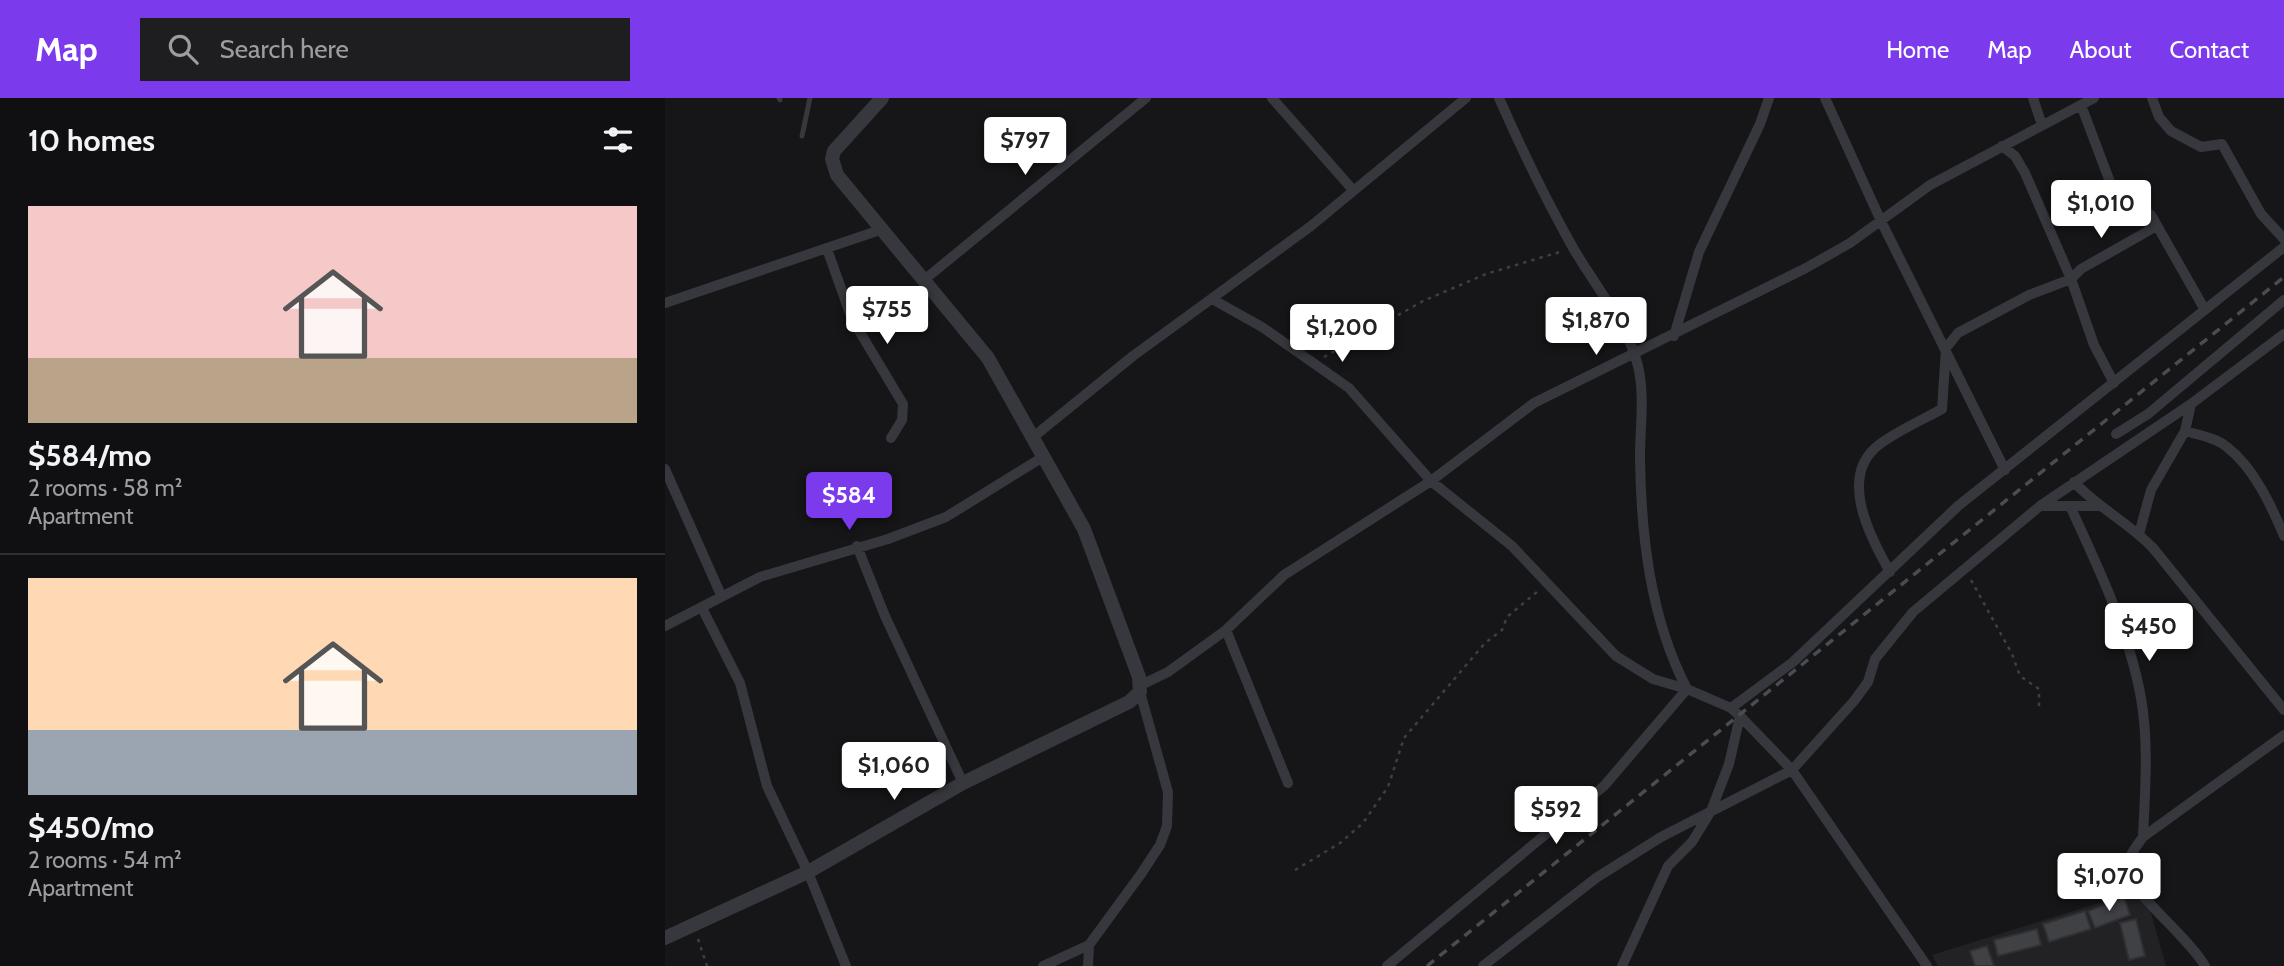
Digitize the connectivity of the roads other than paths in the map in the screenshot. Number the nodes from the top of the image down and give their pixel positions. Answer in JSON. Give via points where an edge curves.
{"nodes":[{"id":1,"x":810,"y":98,"type":"edge"},
{"id":2,"x":882,"y":98,"type":"edge"},
{"id":3,"x":1146,"y":98,"type":"edge"},
{"id":4,"x":1272,"y":98,"type":"edge"},
{"id":5,"x":1466,"y":98,"type":"edge"},
{"id":6,"x":1499,"y":98,"type":"edge"},
{"id":7,"x":1769,"y":98,"type":"edge"},
{"id":8,"x":1825,"y":98,"type":"edge"},
{"id":9,"x":2033,"y":98,"type":"edge"},
{"id":10,"x":2094,"y":98,"type":"edge"},
{"id":11,"x":2152,"y":98,"type":"edge"},
{"id":12,"x":2081,"y":105,"type":"junction"},
{"id":13,"x":2042,"y":125,"type":"junction"},
{"id":14,"x":802,"y":136,"type":"dead end"},
{"id":15,"x":2002,"y":145,"type":"junction"},
{"id":16,"x":1353,"y":190,"type":"junction"},
{"id":17,"x":1881,"y":221,"type":"junction"},
{"id":18,"x":2155,"y":227,"type":"junction"},
{"id":19,"x":880,"y":230,"type":"junction"},
{"id":20,"x":2284,"y":239,"type":"edge"},
{"id":21,"x":2284,"y":247,"type":"edge"},
{"id":22,"x":827,"y":249,"type":"junction"},
{"id":23,"x":2071,"y":279,"type":"junction"},
{"id":24,"x":923,"y":280,"type":"junction"},
{"id":25,"x":1212,"y":299,"type":"junction"},
{"id":26,"x":2284,"y":300,"type":"edge"},
{"id":27,"x":665,"y":303,"type":"edge"},
{"id":28,"x":2205,"y":310,"type":"junction"},
{"id":29,"x":2284,"y":334,"type":"edge"},
{"id":30,"x":1674,"y":336,"type":"junction"},
{"id":31,"x":1946,"y":348,"type":"junction"},
{"id":32,"x":1635,"y":354,"type":"junction"},
{"id":33,"x":2114,"y":383,"type":"junction"},
{"id":34,"x":2191,"y":404,"type":"junction"},
{"id":35,"x":2185,"y":431,"type":"junction"},
{"id":36,"x":2116,"y":434,"type":"dead end"},
{"id":37,"x":891,"y":438,"type":"dead end"},
{"id":38,"x":1032,"y":438,"type":"junction"},
{"id":39,"x":1043,"y":457,"type":"junction"},
{"id":40,"x":665,"y":469,"type":"edge"},
{"id":41,"x":2005,"y":470,"type":"junction"},
{"id":42,"x":1431,"y":481,"type":"junction"},
{"id":43,"x":2074,"y":482,"type":"junction"},
{"id":44,"x":2040,"y":506,"type":"junction"},
{"id":45,"x":2070,"y":506,"type":"junction"},
{"id":46,"x":2097,"y":506,"type":"junction"},
{"id":47,"x":2139,"y":534,"type":"junction"},
{"id":48,"x":2284,"y":536,"type":"edge"},
{"id":49,"x":857,"y":546,"type":"junction"},
{"id":50,"x":1890,"y":572,"type":"junction"},
{"id":51,"x":721,"y":595,"type":"junction"},
{"id":52,"x":702,"y":608,"type":"junction"},
{"id":53,"x":665,"y":626,"type":"edge"},
{"id":54,"x":1226,"y":630,"type":"junction"},
{"id":55,"x":1141,"y":689,"type":"junction"},
{"id":56,"x":1687,"y":689,"type":"junction"},
{"id":57,"x":2284,"y":710,"type":"edge"},
{"id":58,"x":1736,"y":712,"type":"junction"},
{"id":59,"x":2284,"y":735,"type":"edge"},
{"id":60,"x":1792,"y":769,"type":"junction"},
{"id":61,"x":963,"y":783,"type":"junction"},
{"id":62,"x":1288,"y":783,"type":"dead end"},
{"id":63,"x":1711,"y":811,"type":"junction"},
{"id":64,"x":2143,"y":838,"type":"junction"},
{"id":65,"x":808,"y":872,"type":"junction"},
{"id":66,"x":665,"y":938,"type":"edge"},
{"id":67,"x":1089,"y":945,"type":"junction"},
{"id":68,"x":846,"y":966,"type":"edge"},
{"id":69,"x":1043,"y":966,"type":"edge"},
{"id":70,"x":1088,"y":966,"type":"edge"},
{"id":71,"x":1387,"y":966,"type":"edge"},
{"id":72,"x":1483,"y":966,"type":"edge"},
{"id":73,"x":1622,"y":966,"type":"edge"},
{"id":74,"x":1927,"y":966,"type":"edge"},
{"id":75,"x":2205,"y":966,"type":"edge"}],
"edges":[{"from":1,"to":14,"type":"lane"},
{"from":2,"to":19,"type":"street","via":[[838,145],[832,159],[844,186]]},
{"from":3,"to":24,"type":"street"},
{"from":4,"to":16,"type":"street"},
{"from":5,"to":16,"type":"street"},
{"from":6,"to":32,"type":"street","via":[[1573,247]]},
{"from":7,"to":30,"type":"street","via":[[1699,252]]},
{"from":8,"to":17,"type":"street"},
{"from":9,"to":13,"type":"street"},
{"from":10,"to":12,"type":"street"},
{"from":11,"to":20,"type":"street","via":[[2166,128],[2201,148],[2222,144],[2261,214]]},
{"from":12,"to":13,"type":"street"},
{"from":12,"to":18,"type":"street","via":[[2111,182],[2119,193],[2148,212]]},
{"from":13,"to":15,"type":"street"},
{"from":15,"to":17,"type":"street","via":[[1930,185]]},
{"from":15,"to":23,"type":"street","via":[[2025,173]]},
{"from":16,"to":25,"type":"street"},
{"from":17,"to":30,"type":"street","via":[[1806,268]]},
{"from":17,"to":31,"type":"street"},
{"from":18,"to":23,"type":"street"},
{"from":18,"to":28,"type":"street"},
{"from":19,"to":22,"type":"street"},
{"from":19,"to":24,"type":"street"},
{"from":21,"to":28,"type":"street"},
{"from":22,"to":27,"type":"street"},
{"from":22,"to":37,"type":"street","via":[[852,319],[903,404],[902,420]]},
{"from":23,"to":31,"type":"street","via":[[1972,325]]},
{"from":23,"to":33,"type":"street","via":[[2094,345]]},
{"from":24,"to":38,"type":"street","via":[[988,358]]},
{"from":25,"to":38,"type":"street"},
{"from":25,"to":42,"type":"street","via":[[1349,387]]},
{"from":26,"to":36,"type":"street","via":[[2148,414]]},
{"from":28,"to":33,"type":"street"},
{"from":29,"to":34,"type":"street"},
{"from":30,"to":32,"type":"street"},
{"from":31,"to":41,"type":"street"},
{"from":31,"to":50,"type":"street","via":[[1942,409],[1878,444],[1861,470],[1860,499]]},
{"from":32,"to":42,"type":"street","via":[[1534,403]]},
{"from":32,"to":56,"type":"street","via":[[1641,394],[1643,532],[1663,631]]},
{"from":33,"to":41,"type":"street"},
{"from":34,"to":35,"type":"street"},
{"from":34,"to":43,"type":"street"},
{"from":35,"to":47,"type":"street","via":[[2151,490]]},
{"from":35,"to":48,"type":"street","via":[[2226,446],[2243,464]]},
{"from":38,"to":39,"type":"street"},
{"from":39,"to":49,"type":"street","via":[[946,517]]},
{"from":39,"to":55,"type":"street","via":[[1084,529]]},
{"from":40,"to":51,"type":"street"},
{"from":41,"to":50,"type":"street","via":[[1958,506]]},
{"from":42,"to":54,"type":"street","via":[[1284,575]]},
{"from":42,"to":56,"type":"street","via":[[1512,546],[1616,656],[1653,679]]},
{"from":43,"to":44,"type":"street"},
{"from":43,"to":46,"type":"street"},
{"from":44,"to":45,"type":"street"},
{"from":44,"to":60,"type":"street","via":[[1913,612],[1875,659],[1868,682]]},
{"from":45,"to":46,"type":"street"},
{"from":45,"to":64,"type":"street","via":[[2111,602],[2141,698]]},
{"from":46,"to":47,"type":"street"},
{"from":47,"to":57,"type":"street"},
{"from":49,"to":51,"type":"street","via":[[759,577]]},
{"from":49,"to":61,"type":"street"},
{"from":50,"to":58,"type":"street"},
{"from":51,"to":52,"type":"street"},
{"from":52,"to":53,"type":"street"},
{"from":52,"to":65,"type":"street","via":[[740,683],[767,786]]},
{"from":54,"to":55,"type":"street"},
{"from":54,"to":62,"type":"street"},
{"from":55,"to":61,"type":"street","via":[[1129,702]]},
{"from":55,"to":67,"type":"street","via":[[1168,792],[1167,826],[1141,874]]},
{"from":56,"to":58,"type":"street"},
{"from":56,"to":71,"type":"street","via":[[1604,786]]},
{"from":58,"to":60,"type":"street"},
{"from":58,"to":63,"type":"street","via":[[1729,764]]},
{"from":59,"to":64,"type":"street"},
{"from":60,"to":63,"type":"street"},
{"from":60,"to":74,"type":"street"},
{"from":61,"to":65,"type":"street"},
{"from":63,"to":72,"type":"street","via":[[1595,878]]},
{"from":63,"to":73,"type":"street","via":[[1692,842],[1668,866]]},
{"from":64,"to":75,"type":"street","via":[[2129,860],[2131,879],[2191,943]]},
{"from":65,"to":66,"type":"street"},
{"from":65,"to":68,"type":"street"},
{"from":67,"to":69,"type":"street"},
{"from":67,"to":70,"type":"street"}]}
